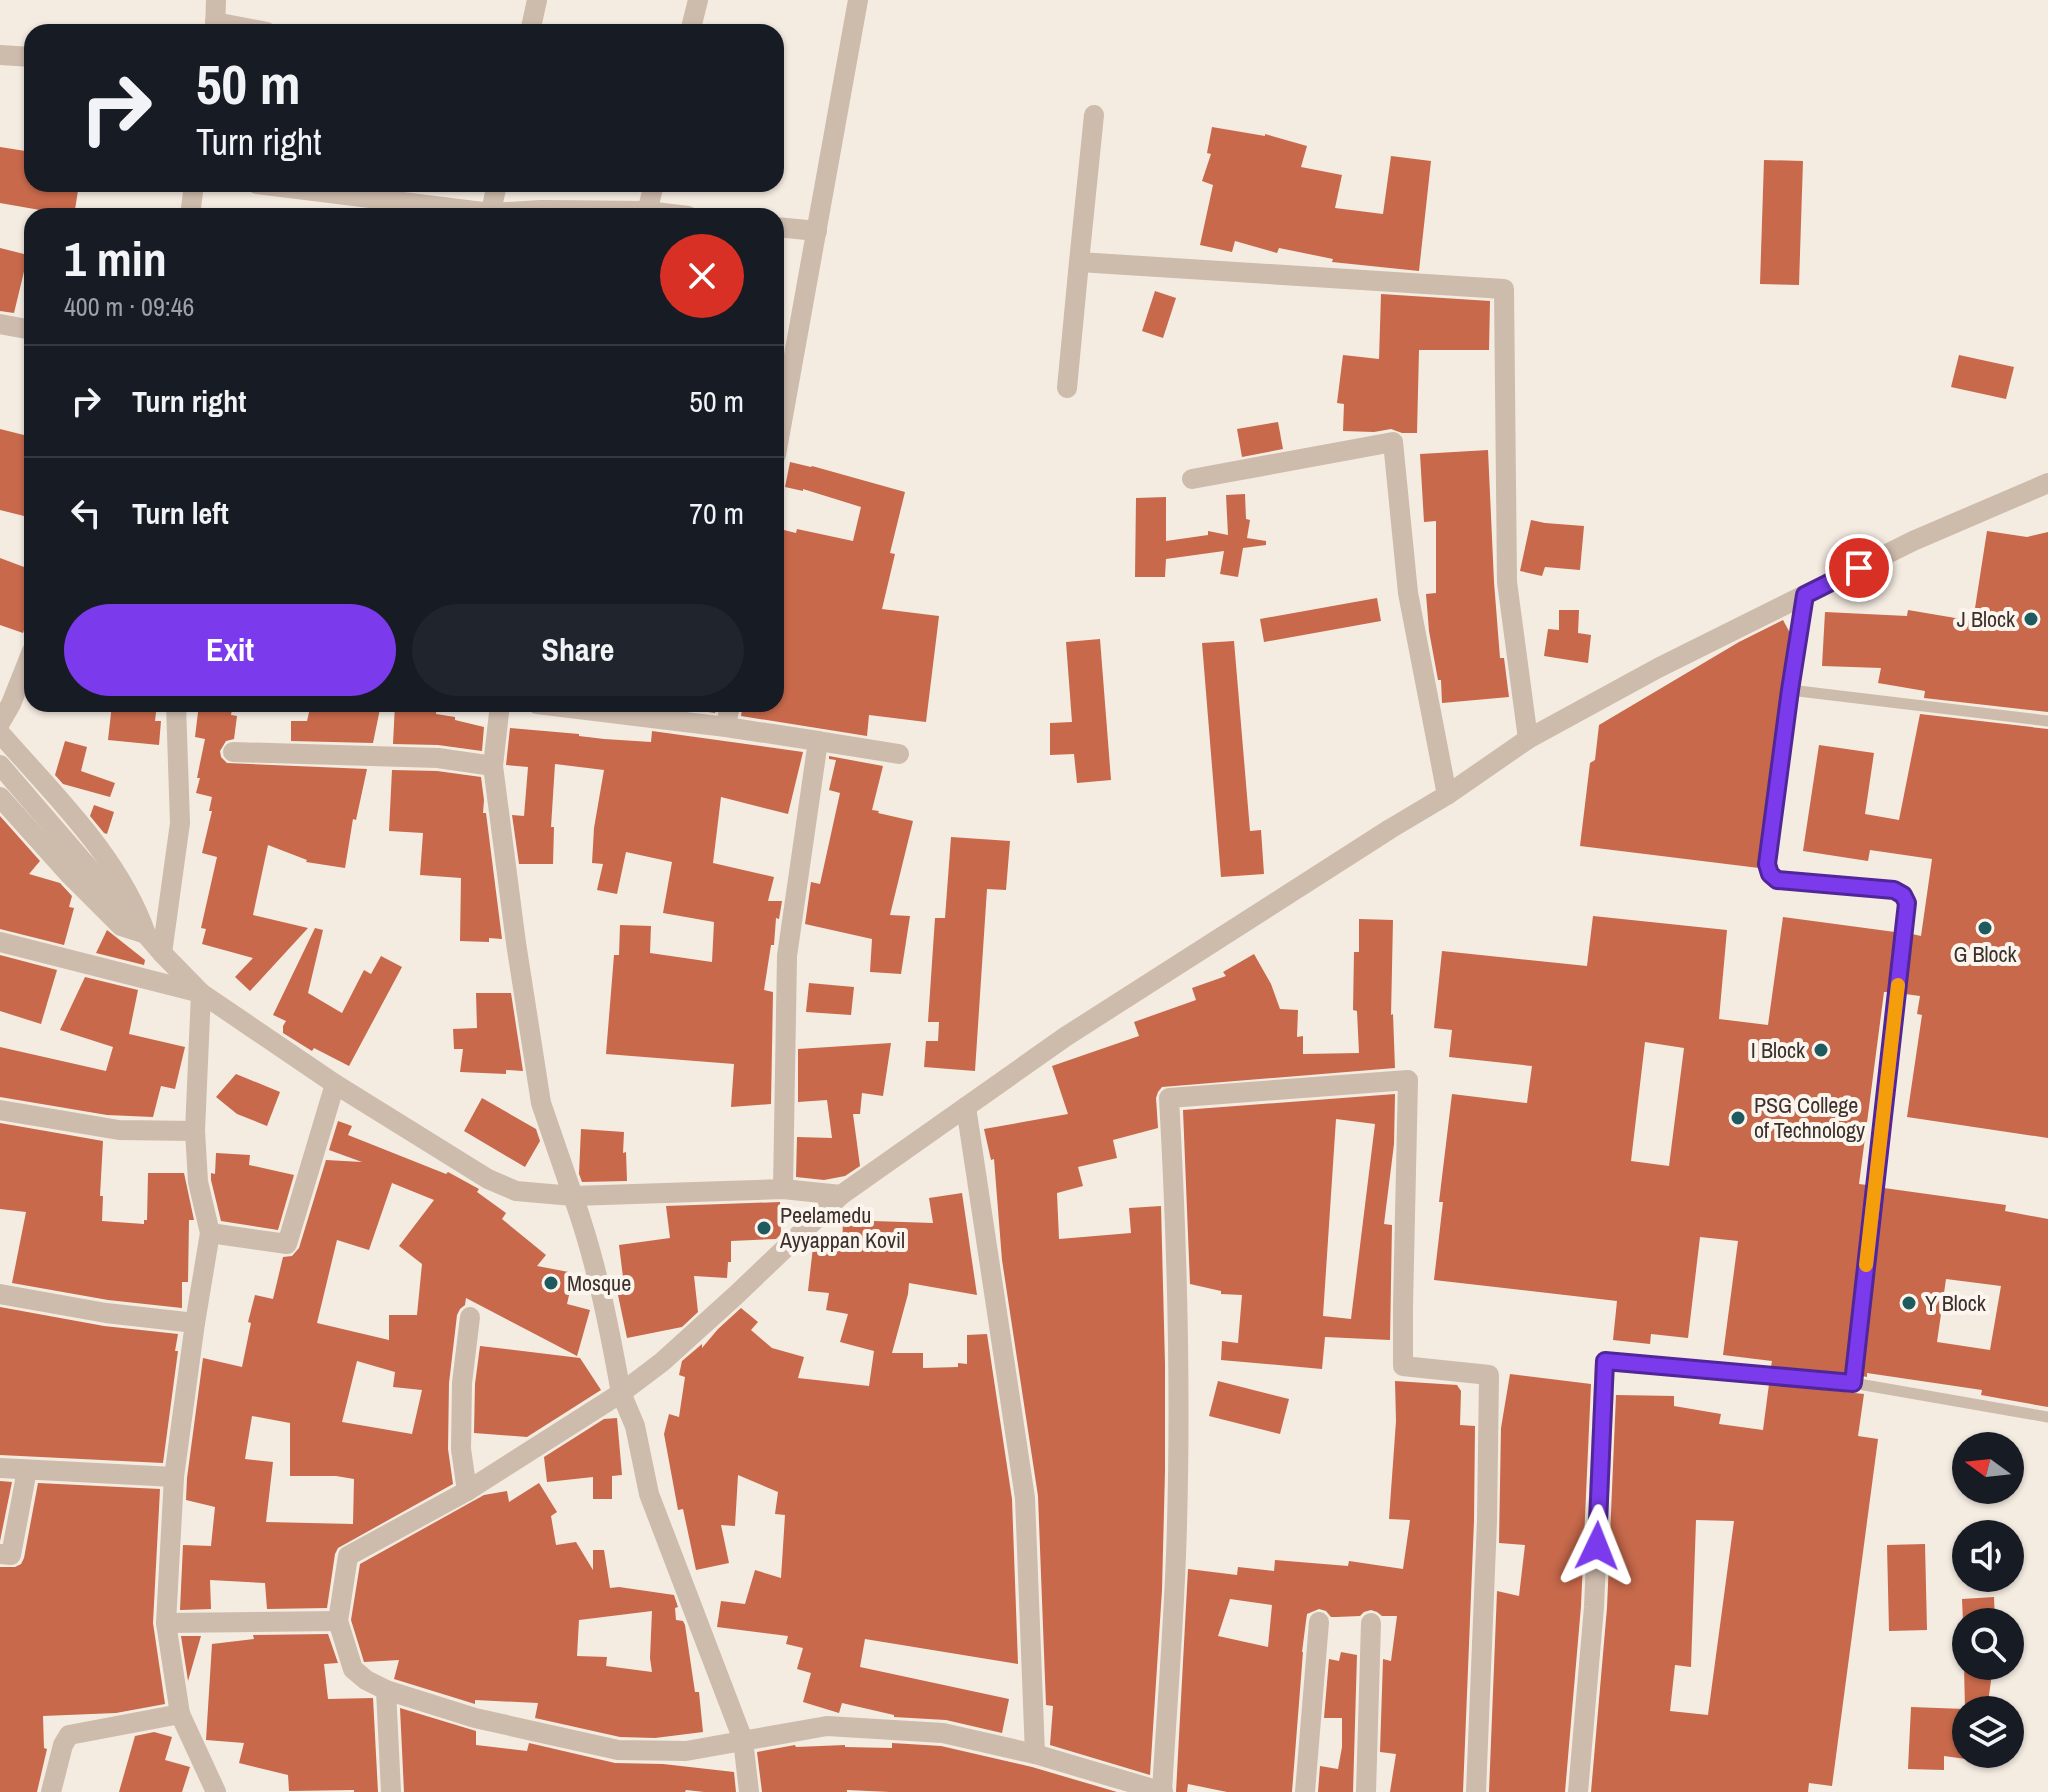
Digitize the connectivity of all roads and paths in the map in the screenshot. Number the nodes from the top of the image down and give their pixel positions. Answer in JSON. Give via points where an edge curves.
{"nodes":[{"id":1,"x":216,"y":0,"type":"edge"},
{"id":2,"x":537,"y":0,"type":"edge"},
{"id":3,"x":698,"y":0,"type":"edge"},
{"id":4,"x":858,"y":0,"type":"edge"},
{"id":5,"x":215,"y":24,"type":"edge"},
{"id":6,"x":532,"y":24,"type":"edge"},
{"id":7,"x":692,"y":24,"type":"edge"},
{"id":8,"x":0,"y":55,"type":"edge"},
{"id":9,"x":24,"y":56,"type":"edge"},
{"id":10,"x":1094,"y":115,"type":"dead end"},
{"id":11,"x":319,"y":192,"type":"edge"},
{"id":12,"x":443,"y":208,"type":"edge"},
{"id":13,"x":784,"y":228,"type":"edge"},
{"id":14,"x":817,"y":231,"type":"junction"},
{"id":15,"x":1079,"y":262,"type":"junction"},
{"id":16,"x":0,"y":324,"type":"edge"},
{"id":17,"x":24,"y":328,"type":"edge"},
{"id":18,"x":1067,"y":388,"type":"dead end"},
{"id":19,"x":784,"y":411,"type":"edge"},
{"id":20,"x":1192,"y":479,"type":"dead end"},
{"id":21,"x":2048,"y":483,"type":"edge"},
{"id":22,"x":1805,"y":595,"type":"junction"},
{"id":23,"x":24,"y":671,"type":"edge"},
{"id":24,"x":1790,"y":690,"type":"junction"},
{"id":25,"x":176,"y":712,"type":"edge"},
{"id":26,"x":499,"y":712,"type":"edge"},
{"id":27,"x":603,"y":712,"type":"edge"},
{"id":28,"x":729,"y":712,"type":"edge"},
{"id":29,"x":2048,"y":721,"type":"edge"},
{"id":30,"x":0,"y":723,"type":"edge"},
{"id":31,"x":726,"y":727,"type":"junction"},
{"id":32,"x":0,"y":733,"type":"edge"},
{"id":33,"x":1528,"y":739,"type":"junction"},
{"id":34,"x":818,"y":741,"type":"junction"},
{"id":35,"x":233,"y":752,"type":"dead end"},
{"id":36,"x":899,"y":754,"type":"dead end"},
{"id":37,"x":0,"y":765,"type":"edge"},
{"id":38,"x":493,"y":766,"type":"junction"},
{"id":39,"x":1447,"y":795,"type":"junction"},
{"id":40,"x":0,"y":797,"type":"edge"},
{"id":41,"x":146,"y":934,"type":"junction"},
{"id":42,"x":0,"y":942,"type":"edge"},
{"id":43,"x":162,"y":953,"type":"junction"},
{"id":44,"x":201,"y":993,"type":"junction"},
{"id":45,"x":335,"y":1084,"type":"junction"},
{"id":46,"x":966,"y":1107,"type":"junction"},
{"id":47,"x":0,"y":1110,"type":"edge"},
{"id":48,"x":195,"y":1131,"type":"junction"},
{"id":49,"x":783,"y":1189,"type":"junction"},
{"id":50,"x":841,"y":1195,"type":"junction"},
{"id":51,"x":573,"y":1196,"type":"junction"},
{"id":52,"x":210,"y":1233,"type":"junction"},
{"id":53,"x":0,"y":1294,"type":"edge"},
{"id":54,"x":470,"y":1317,"type":"dead end"},
{"id":55,"x":195,"y":1323,"type":"junction"},
{"id":56,"x":1605,"y":1361,"type":"joint"},
{"id":57,"x":1853,"y":1383,"type":"junction"},
{"id":58,"x":621,"y":1393,"type":"junction"},
{"id":59,"x":2048,"y":1417,"type":"edge"},
{"id":60,"x":0,"y":1468,"type":"edge"},
{"id":61,"x":27,"y":1470,"type":"junction"},
{"id":62,"x":174,"y":1477,"type":"junction"},
{"id":63,"x":467,"y":1491,"type":"junction"},
{"id":64,"x":0,"y":1554,"type":"edge"},
{"id":65,"x":338,"y":1621,"type":"junction"},
{"id":66,"x":1319,"y":1622,"type":"dead end"},
{"id":67,"x":166,"y":1623,"type":"junction"},
{"id":68,"x":1371,"y":1623,"type":"dead end"},
{"id":69,"x":386,"y":1690,"type":"junction"},
{"id":70,"x":180,"y":1714,"type":"junction"},
{"id":71,"x":743,"y":1740,"type":"junction"},
{"id":72,"x":1035,"y":1754,"type":"junction"},
{"id":73,"x":51,"y":1792,"type":"edge"},
{"id":74,"x":216,"y":1792,"type":"edge"},
{"id":75,"x":391,"y":1792,"type":"edge"},
{"id":76,"x":749,"y":1792,"type":"edge"},
{"id":77,"x":1163,"y":1792,"type":"edge"},
{"id":78,"x":1305,"y":1792,"type":"edge"},
{"id":79,"x":1366,"y":1792,"type":"edge"},
{"id":80,"x":1476,"y":1792,"type":"edge"},
{"id":81,"x":1578,"y":1792,"type":"edge"}],
"edges":[{"from":1,"to":5,"type":"street"},
{"from":2,"to":6,"type":"street"},
{"from":3,"to":7,"type":"street"},
{"from":4,"to":14,"type":"street"},
{"from":8,"to":9,"type":"street"},
{"from":10,"to":15,"type":"street"},
{"from":11,"to":12,"type":"street"},
{"from":13,"to":14,"type":"street"},
{"from":14,"to":19,"type":"street"},
{"from":15,"to":18,"type":"street"},
{"from":15,"to":33,"type":"street","via":[[1504,289],[1507,582]]},
{"from":16,"to":17,"type":"street"},
{"from":20,"to":39,"type":"street","via":[[1393,442],[1408,593]]},
{"from":21,"to":22,"type":"street"},
{"from":22,"to":24,"type":"lane"},
{"from":22,"to":33,"type":"street"},
{"from":23,"to":30,"type":"street"},
{"from":24,"to":29,"type":"lane"},
{"from":24,"to":57,"type":"lane","via":[[1767,864],[1770,874],[1777,880],[1894,890],[1907,903]]},
{"from":25,"to":43,"type":"street","via":[[180,823]]},
{"from":26,"to":38,"type":"street"},
{"from":27,"to":31,"type":"street"},
{"from":28,"to":31,"type":"street"},
{"from":31,"to":34,"type":"street"},
{"from":32,"to":41,"type":"street","via":[[110,862]]},
{"from":33,"to":39,"type":"street"},
{"from":34,"to":36,"type":"street"},
{"from":34,"to":49,"type":"street","via":[[787,956]]},
{"from":35,"to":38,"type":"street","via":[[438,758]]},
{"from":37,"to":41,"type":"street"},
{"from":38,"to":51,"type":"street","via":[[541,1103]]},
{"from":39,"to":46,"type":"street","via":[[1065,1037]]},
{"from":40,"to":41,"type":"street","via":[[121,926]]},
{"from":41,"to":43,"type":"street"},
{"from":42,"to":44,"type":"street"},
{"from":43,"to":44,"type":"street"},
{"from":44,"to":45,"type":"street"},
{"from":44,"to":48,"type":"street"},
{"from":45,"to":51,"type":"street","via":[[488,1179],[516,1191]]},
{"from":45,"to":52,"type":"street","via":[[287,1244]]},
{"from":46,"to":50,"type":"street"},
{"from":46,"to":72,"type":"street","via":[[1025,1498]]},
{"from":47,"to":48,"type":"street","via":[[119,1130]]},
{"from":48,"to":52,"type":"street","via":[[198,1182]]},
{"from":49,"to":50,"type":"street"},
{"from":49,"to":51,"type":"street"},
{"from":50,"to":58,"type":"street","via":[[662,1362]]},
{"from":51,"to":58,"type":"street","via":[[604,1300]]},
{"from":52,"to":55,"type":"street"},
{"from":53,"to":55,"type":"street"},
{"from":54,"to":63,"type":"street","via":[[462,1383],[461,1449]]},
{"from":55,"to":62,"type":"street"},
{"from":56,"to":57,"type":"lane"},
{"from":56,"to":81,"type":"street","via":[[1594,1607]]},
{"from":57,"to":59,"type":"lane"},
{"from":58,"to":63,"type":"street"},
{"from":58,"to":71,"type":"street","via":[[635,1426],[649,1494]]},
{"from":60,"to":61,"type":"street"},
{"from":61,"to":62,"type":"street"},
{"from":61,"to":64,"type":"street","via":[[11,1555]]},
{"from":62,"to":67,"type":"street"},
{"from":63,"to":65,"type":"street","via":[[348,1556]]},
{"from":65,"to":67,"type":"street"},
{"from":65,"to":69,"type":"street","via":[[353,1669]]},
{"from":66,"to":78,"type":"street"},
{"from":67,"to":70,"type":"street"},
{"from":68,"to":79,"type":"street"},
{"from":69,"to":71,"type":"street","via":[[475,1718],[618,1750],[686,1751]]},
{"from":69,"to":75,"type":"street"},
{"from":70,"to":73,"type":"street","via":[[69,1735]]},
{"from":70,"to":74,"type":"street"},
{"from":71,"to":72,"type":"street","via":[[827,1726],[943,1733]]},
{"from":71,"to":76,"type":"street"},
{"from":72,"to":77,"type":"street"},
{"from":77,"to":80,"type":"street","via":[[1180,1354],[1169,1098],[1408,1080],[1403,1366],[1489,1375]]}]}
